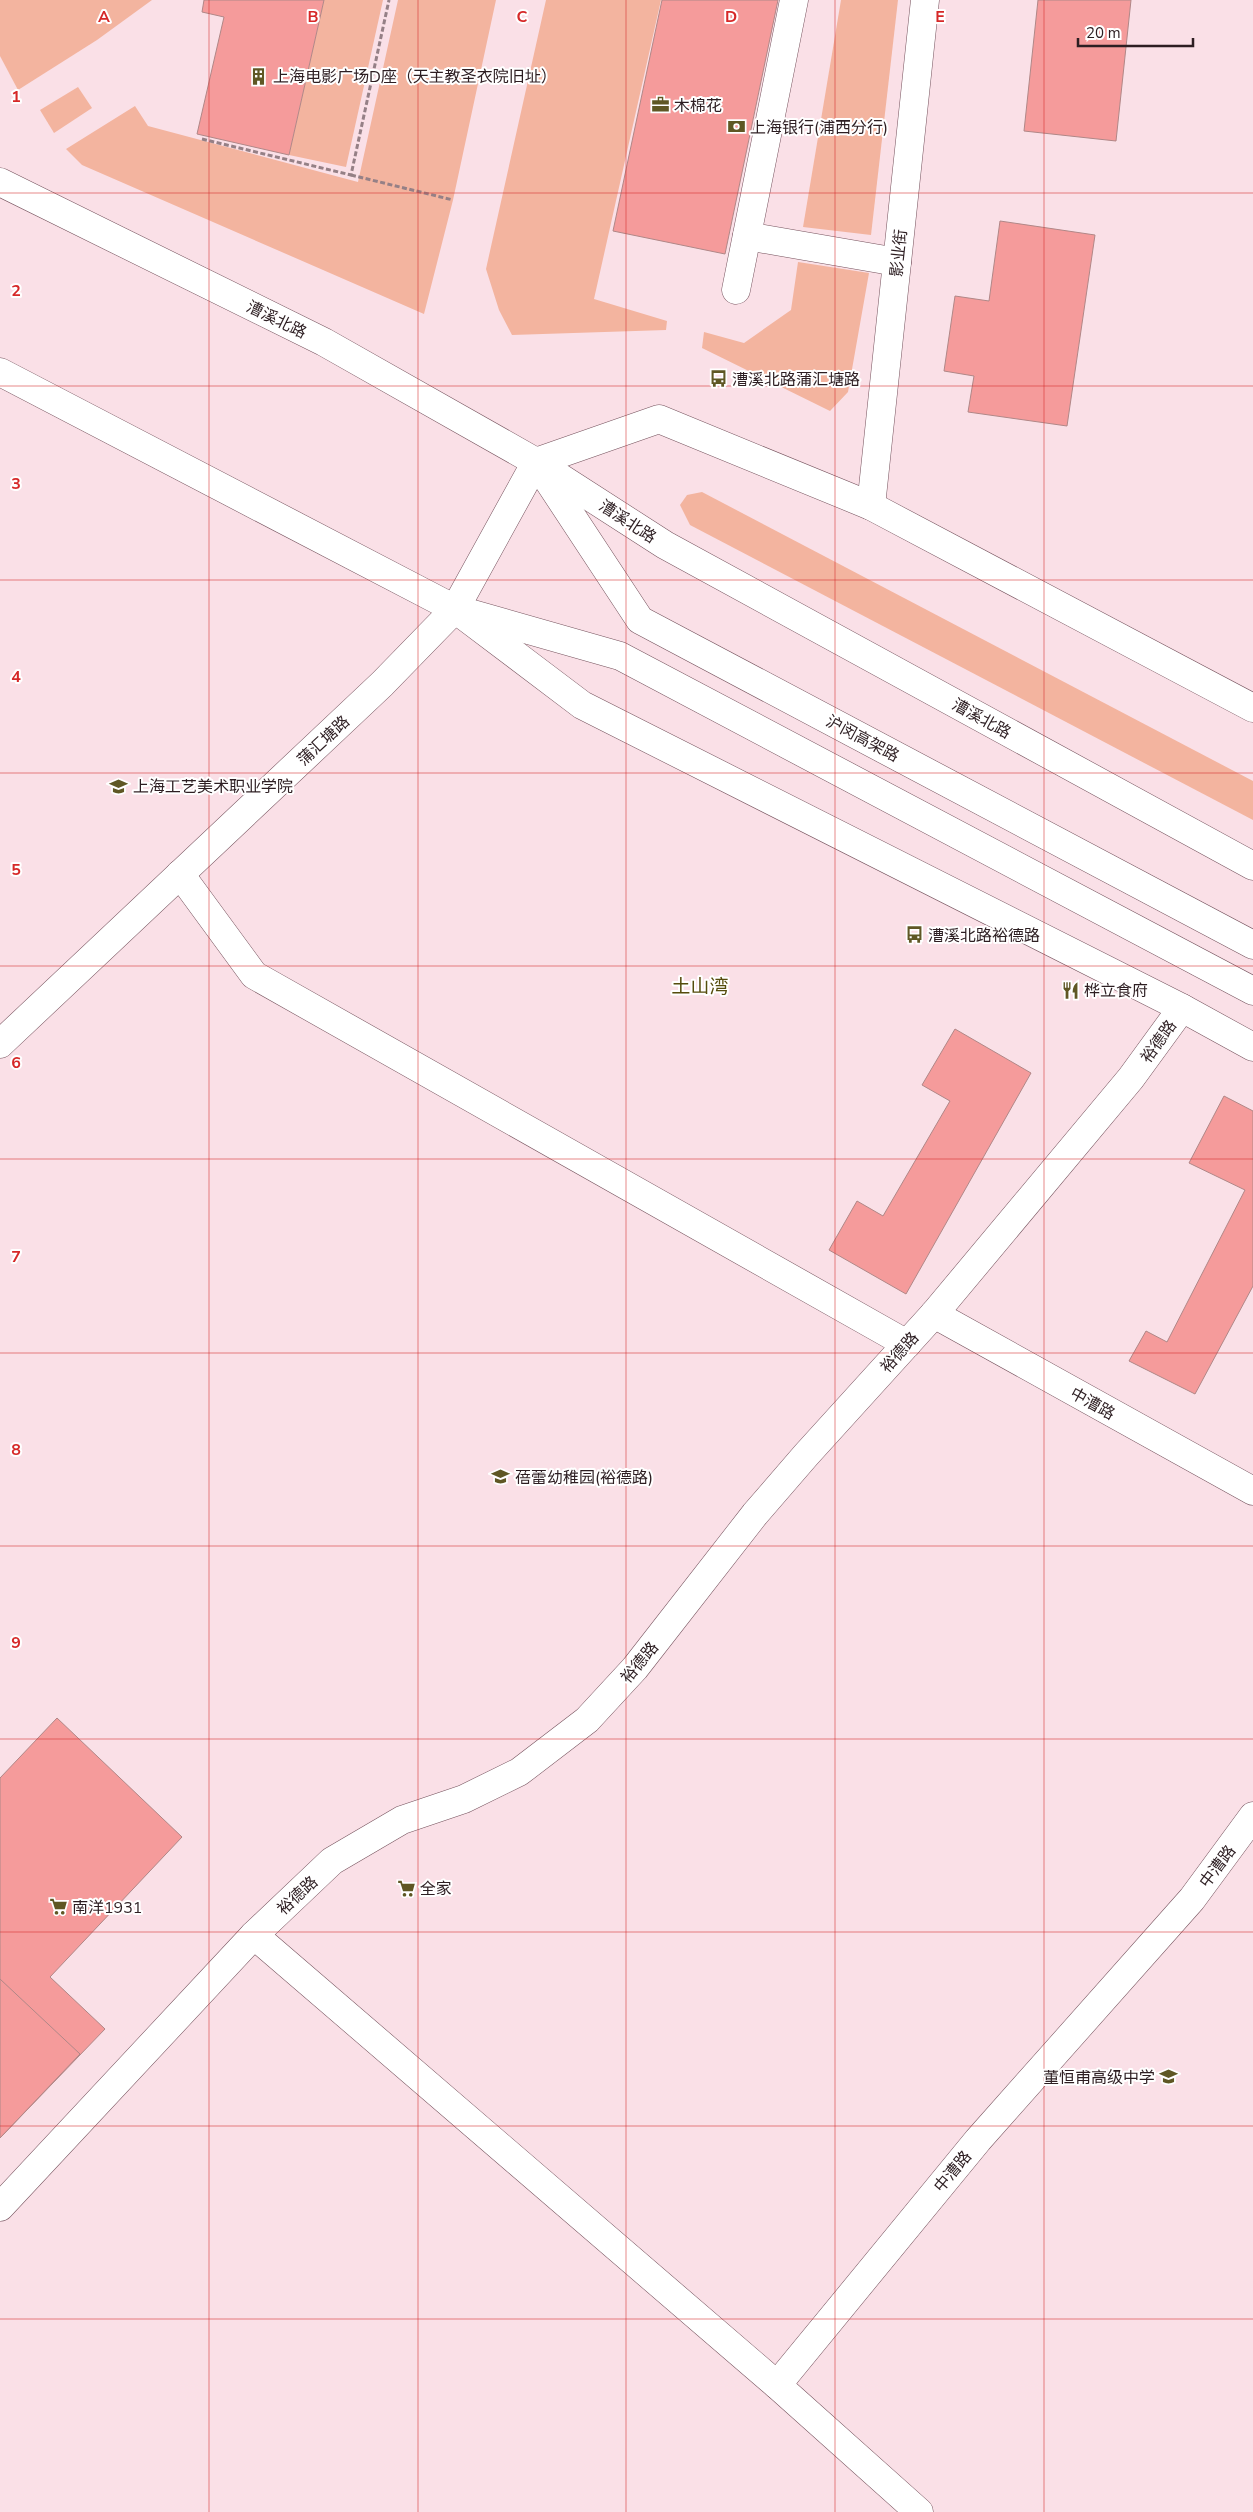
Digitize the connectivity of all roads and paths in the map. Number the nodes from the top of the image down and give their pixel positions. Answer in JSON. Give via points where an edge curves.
{"nodes":[{"id":1,"x":389,"y":0,"type":"edge"},
{"id":2,"x":794,"y":0,"type":"edge"},
{"id":3,"x":925,"y":0,"type":"edge"},
{"id":4,"x":202,"y":139,"type":"dead end"},
{"id":5,"x":351,"y":175,"type":"junction"},
{"id":6,"x":0,"y":182,"type":"edge"},
{"id":7,"x":453,"y":200,"type":"dead end"},
{"id":8,"x":747,"y":236,"type":"junction"},
{"id":9,"x":897,"y":262,"type":"junction"},
{"id":10,"x":736,"y":290,"type":"dead end"},
{"id":11,"x":0,"y":372,"type":"edge"},
{"id":12,"x":536,"y":462,"type":"junction"},
{"id":13,"x":871,"y":506,"type":"junction"},
{"id":14,"x":454,"y":609,"type":"junction"},
{"id":15,"x":1253,"y":708,"type":"edge"},
{"id":16,"x":1253,"y":866,"type":"edge"},
{"id":17,"x":180,"y":874,"type":"junction"},
{"id":18,"x":1253,"y":945,"type":"edge"},
{"id":19,"x":1253,"y":991,"type":"edge"},
{"id":20,"x":1182,"y":1008,"type":"junction"},
{"id":21,"x":0,"y":1044,"type":"edge"},
{"id":22,"x":1253,"y":1047,"type":"edge"},
{"id":23,"x":934,"y":1314,"type":"junction"},
{"id":24,"x":907,"y":1344,"type":"junction"},
{"id":25,"x":1253,"y":1491,"type":"edge"},
{"id":26,"x":1253,"y":1816,"type":"edge"},
{"id":27,"x":254,"y":1935,"type":"junction"},
{"id":28,"x":0,"y":2207,"type":"edge"},
{"id":29,"x":777,"y":2385,"type":"junction"},
{"id":30,"x":919,"y":2512,"type":"edge"}],
"edges":[{"from":1,"to":5,"type":"path"},
{"from":2,"to":8,"type":"main road"},
{"from":3,"to":9,"type":"main road","name":"影业街"},
{"from":4,"to":5,"type":"path"},
{"from":5,"to":7,"type":"path"},
{"from":6,"to":12,"type":"main road","name":"漕溪北路","via":[[324,342]]},
{"from":8,"to":9,"type":"main road"},
{"from":8,"to":10,"type":"main road"},
{"from":9,"to":13,"type":"main road","name":"影业街"},
{"from":11,"to":14,"type":"main road"},
{"from":12,"to":13,"type":"main road","via":[[659,419]]},
{"from":12,"to":14,"type":"main road","name":"蒲汇塘路"},
{"from":12,"to":16,"type":"main road","name":"漕溪北路","via":[[665,545]]},
{"from":12,"to":18,"type":"main road","name":"沪闵高架路","via":[[640,620]]},
{"from":13,"to":15,"type":"main road"},
{"from":14,"to":17,"type":"main road","name":"蒲汇塘路","via":[[382,684]]},
{"from":14,"to":19,"type":"main road","via":[[620,656]]},
{"from":14,"to":20,"type":"main road","via":[[582,705]]},
{"from":17,"to":21,"type":"main road","name":"蒲汇塘路"},
{"from":17,"to":24,"type":"main road","via":[[254,975]]},
{"from":20,"to":22,"type":"main road"},
{"from":20,"to":23,"type":"main road","name":"裕德路","via":[[1131,1078]]},
{"from":23,"to":24,"type":"main road","name":"裕德路"},
{"from":23,"to":25,"type":"main road","name":"中漕路"},
{"from":24,"to":27,"type":"main road","name":"裕德路","via":[[762,1506],[635,1668],[586,1720],[520,1772],[464,1799],[402,1820],[332,1861]]},
{"from":26,"to":29,"type":"main road","name":"中漕路","via":[[1192,1899],[978,2140]]},
{"from":27,"to":28,"type":"main road","name":"裕德路"},
{"from":27,"to":29,"type":"main road"},
{"from":29,"to":30,"type":"main road"}]}
